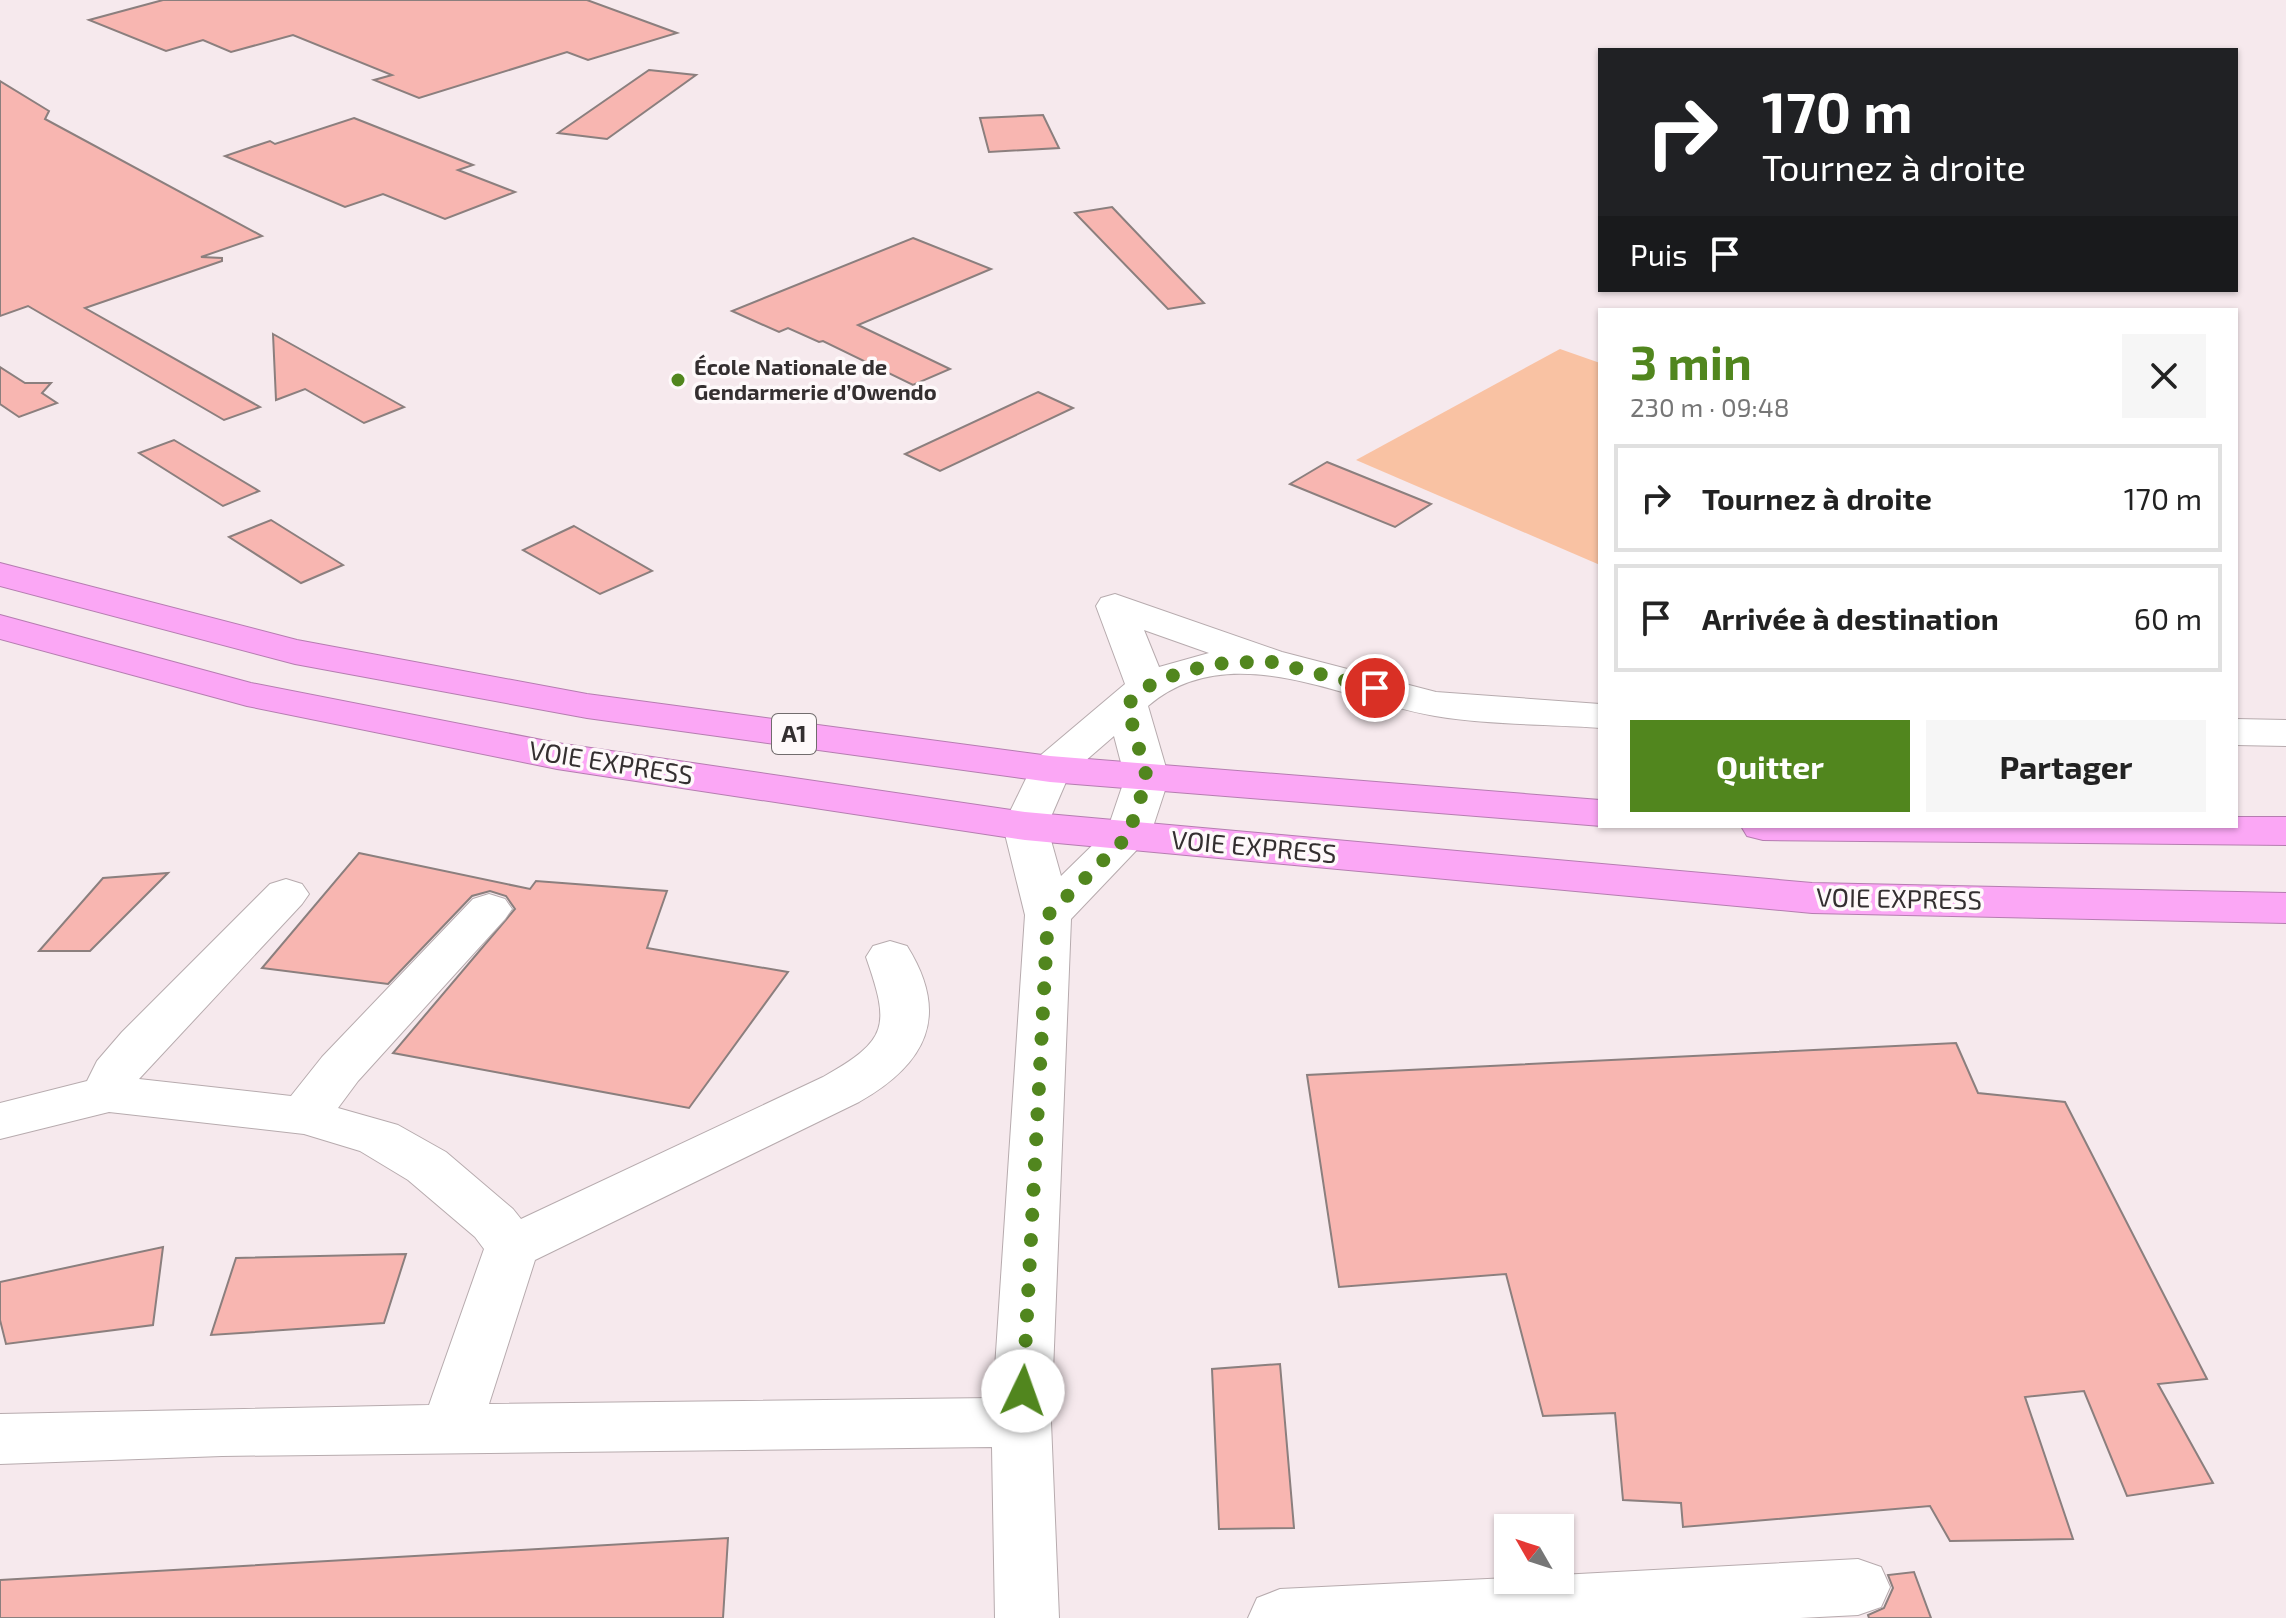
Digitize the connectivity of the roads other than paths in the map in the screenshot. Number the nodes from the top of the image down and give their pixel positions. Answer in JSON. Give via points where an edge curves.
{"nodes":[{"id":1,"x":0,"y":574,"type":"edge"},
{"id":2,"x":0,"y":627,"type":"edge"},
{"id":3,"x":1268,"y":661,"type":"junction"},
{"id":4,"x":1137,"y":696,"type":"junction"},
{"id":5,"x":1598,"y":716,"type":"edge"},
{"id":6,"x":2238,"y":732,"type":"edge"},
{"id":7,"x":2286,"y":733,"type":"edge"},
{"id":8,"x":1050,"y":769,"type":"junction"},
{"id":9,"x":1147,"y":778,"type":"junction"},
{"id":10,"x":1598,"y":813,"type":"edge"},
{"id":11,"x":1025,"y":826,"type":"junction"},
{"id":12,"x":1972,"y":828,"type":"edge"},
{"id":13,"x":2286,"y":831,"type":"edge"},
{"id":14,"x":1128,"y":836,"type":"junction"},
{"id":15,"x":286,"y":894,"type":"dead end"},
{"id":16,"x":2286,"y":908,"type":"edge"},
{"id":17,"x":489,"y":909,"type":"dead end"},
{"id":18,"x":1048,"y":915,"type":"junction"},
{"id":19,"x":890,"y":957,"type":"dead end"},
{"id":20,"x":109,"y":1094,"type":"junction"},
{"id":21,"x":304,"y":1116,"type":"junction"},
{"id":22,"x":0,"y":1121,"type":"edge"},
{"id":23,"x":512,"y":1247,"type":"junction"},
{"id":24,"x":1021,"y":1422,"type":"junction"},
{"id":25,"x":451,"y":1429,"type":"junction"},
{"id":26,"x":0,"y":1439,"type":"edge"},
{"id":27,"x":1858,"y":1587,"type":"dead end"},
{"id":28,"x":1396,"y":1615,"type":"edge"},
{"id":29,"x":1027,"y":1618,"type":"edge"},
{"id":30,"x":1280,"y":1618,"type":"edge"}],
"edges":[{"from":1,"to":8,"type":"highway","number":"A1","via":[[295,652],[587,706]]},
{"from":2,"to":11,"type":"highway","name":"VOIE EXPRESS","number":"A1","via":[[247,694],[541,753]]},
{"from":3,"to":4,"type":"street","via":[[1214,664],[1179,673]]},
{"from":3,"to":4,"type":"street","via":[[1115,606]]},
{"from":3,"to":5,"type":"street","via":[[1436,704]]},
{"from":4,"to":8,"type":"street"},
{"from":4,"to":9,"type":"street"},
{"from":6,"to":7,"type":"street"},
{"from":8,"to":9,"type":"highway","number":"A1"},
{"from":8,"to":11,"type":"street"},
{"from":9,"to":10,"type":"highway","number":"A1"},
{"from":9,"to":14,"type":"street"},
{"from":11,"to":14,"type":"highway","name":"VOIE EXPRESS","number":"A1"},
{"from":11,"to":18,"type":"street"},
{"from":12,"to":13,"type":"highway"},
{"from":14,"to":16,"type":"highway","name":"VOIE EXPRESS","number":"A1","via":[[1812,898]]},
{"from":14,"to":18,"type":"street"},
{"from":15,"to":20,"type":"street","via":[[140,1044],[115,1073]]},
{"from":17,"to":21,"type":"street","via":[[340,1069]]},
{"from":18,"to":24,"type":"street"},
{"from":19,"to":23,"type":"street","via":[[907,1007],[903,1030],[883,1064],[846,1090]]},
{"from":20,"to":21,"type":"street"},
{"from":20,"to":22,"type":"street"},
{"from":21,"to":23,"type":"street","via":[[379,1138],[427,1166],[494,1223]]},
{"from":23,"to":25,"type":"street"},
{"from":24,"to":25,"type":"street"},
{"from":24,"to":29,"type":"street"},
{"from":25,"to":26,"type":"street"},
{"from":27,"to":28,"type":"street"},
{"from":28,"to":30,"type":"street"}]}
